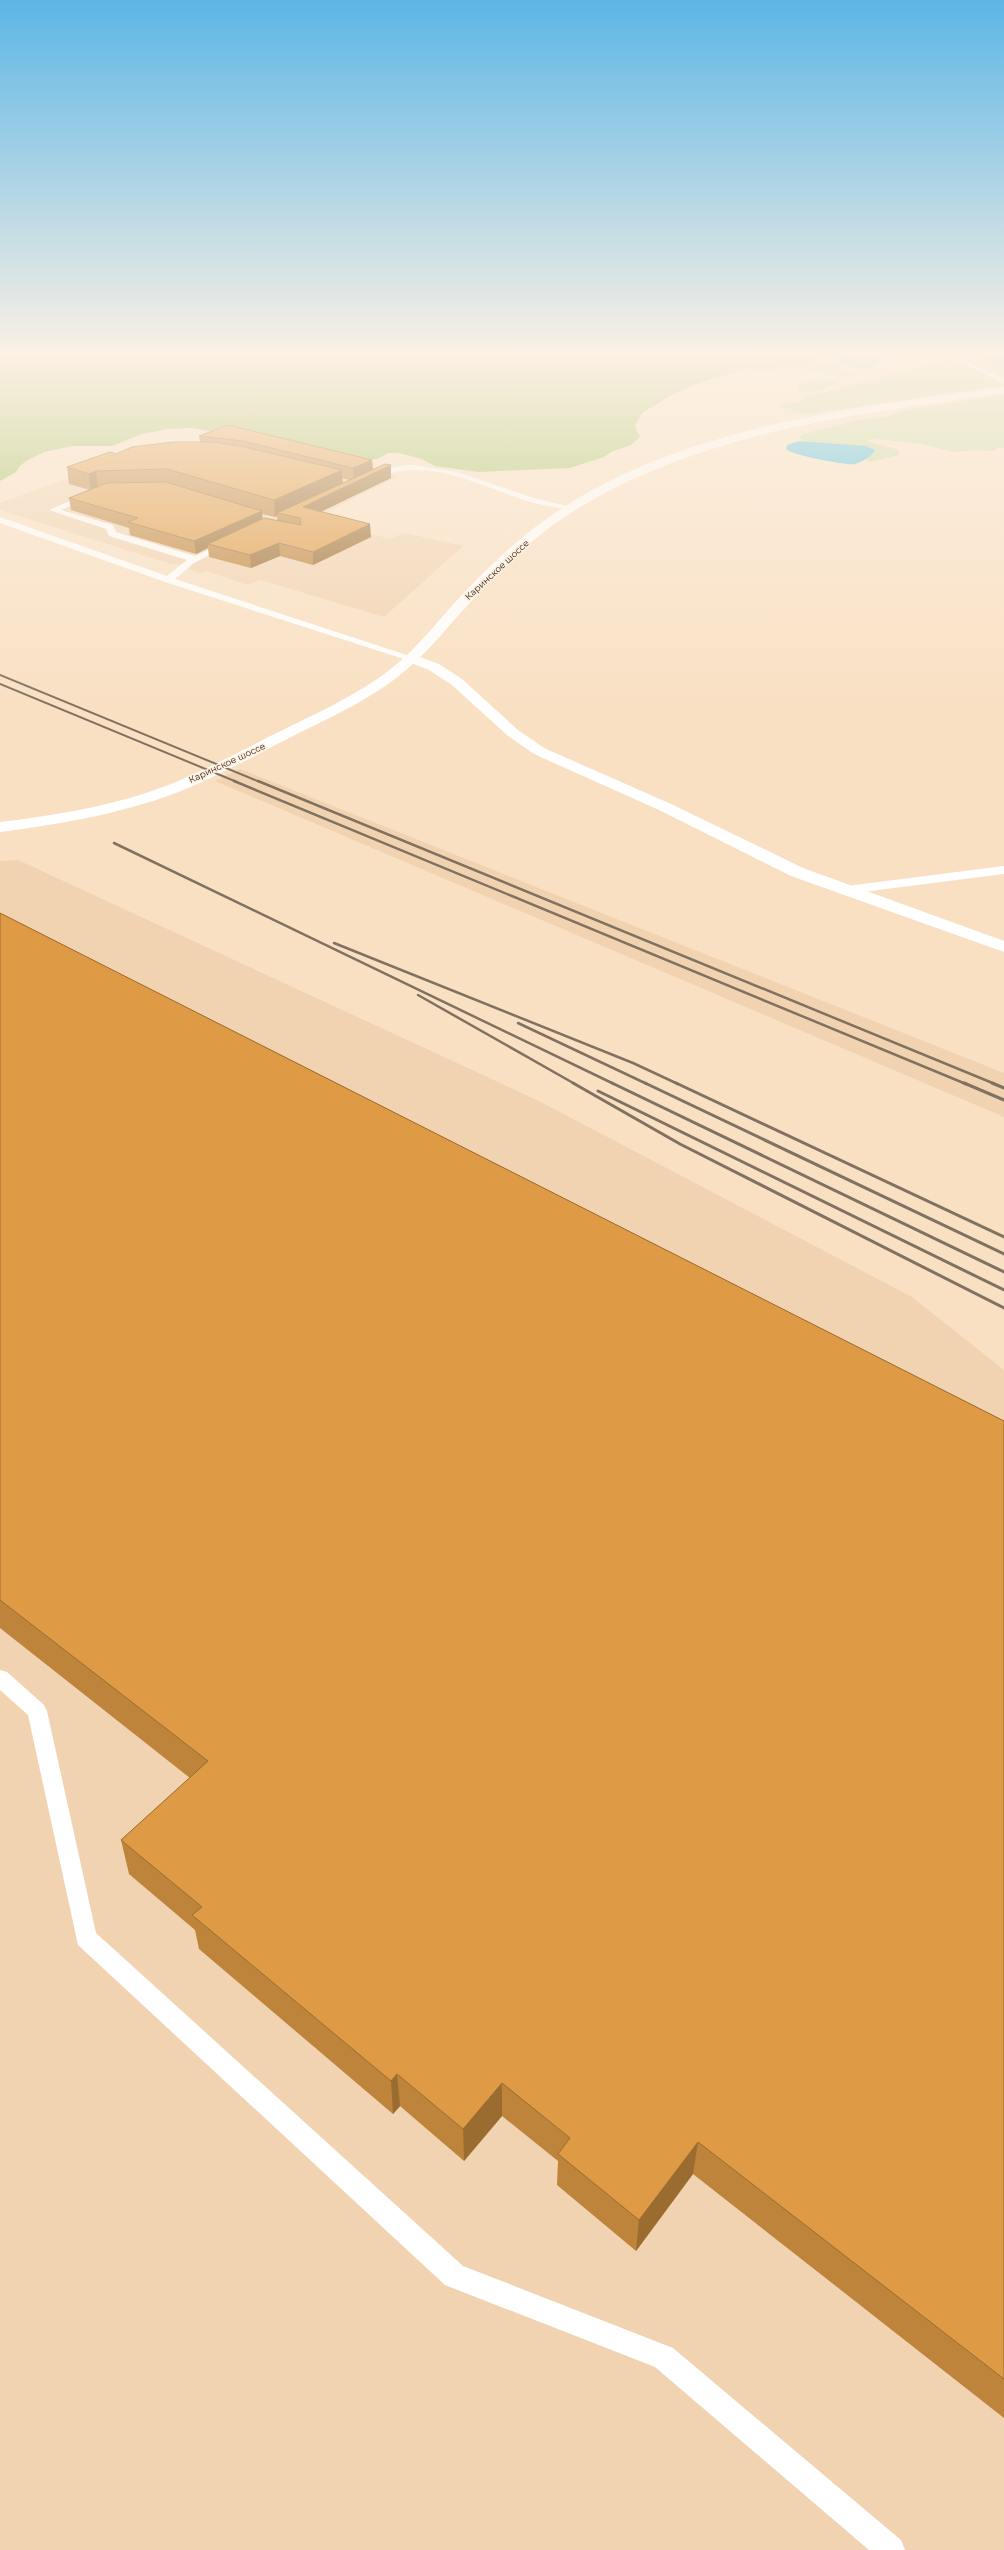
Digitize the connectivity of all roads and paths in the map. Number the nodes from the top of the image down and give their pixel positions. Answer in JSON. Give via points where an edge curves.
{"nodes":[{"id":1,"x":387,"y":471,"type":"edge"},
{"id":2,"x":444,"y":471,"type":"edge"},
{"id":3,"x":643,"y":471,"type":"edge"},
{"id":4,"x":360,"y":482,"type":"edge"},
{"id":5,"x":98,"y":492,"type":"edge"},
{"id":6,"x":572,"y":508,"type":"junction"},
{"id":7,"x":0,"y":520,"type":"edge"},
{"id":8,"x":236,"y":540,"type":"edge"},
{"id":9,"x":195,"y":559,"type":"junction"},
{"id":10,"x":168,"y":580,"type":"junction"},
{"id":11,"x":411,"y":658,"type":"junction"},
{"id":12,"x":0,"y":827,"type":"edge"},
{"id":13,"x":1004,"y":870,"type":"edge"},
{"id":14,"x":847,"y":890,"type":"junction"},
{"id":15,"x":1004,"y":947,"type":"edge"},
{"id":16,"x":0,"y":1678,"type":"edge"},
{"id":17,"x":891,"y":2550,"type":"edge"}],
"edges":[{"from":1,"to":4,"type":"lane"},
{"from":2,"to":6,"type":"lane","via":[[536,501]]},
{"from":3,"to":6,"type":"street","name":"Каринское шоссе","via":[[603,489]]},
{"from":5,"to":9,"type":"lane","via":[[53,510],[110,527],[112,534]]},
{"from":6,"to":11,"type":"street","name":"Каринское шоссе","via":[[549,524],[480,583]]},
{"from":7,"to":10,"type":"lane"},
{"from":8,"to":9,"type":"lane"},
{"from":9,"to":10,"type":"lane"},
{"from":10,"to":11,"type":"lane"},
{"from":11,"to":12,"type":"street","name":"Каринское шоссе","via":[[366,694],[210,772],[161,793],[83,814]]},
{"from":11,"to":14,"type":"street","via":[[434,667],[457,682],[513,733],[539,751],[665,807],[797,872]]},
{"from":13,"to":14,"type":"lane"},
{"from":14,"to":15,"type":"street"},
{"from":16,"to":17,"type":"lane","via":[[37,1711],[86,1938],[454,2276],[664,2357]]}]}
